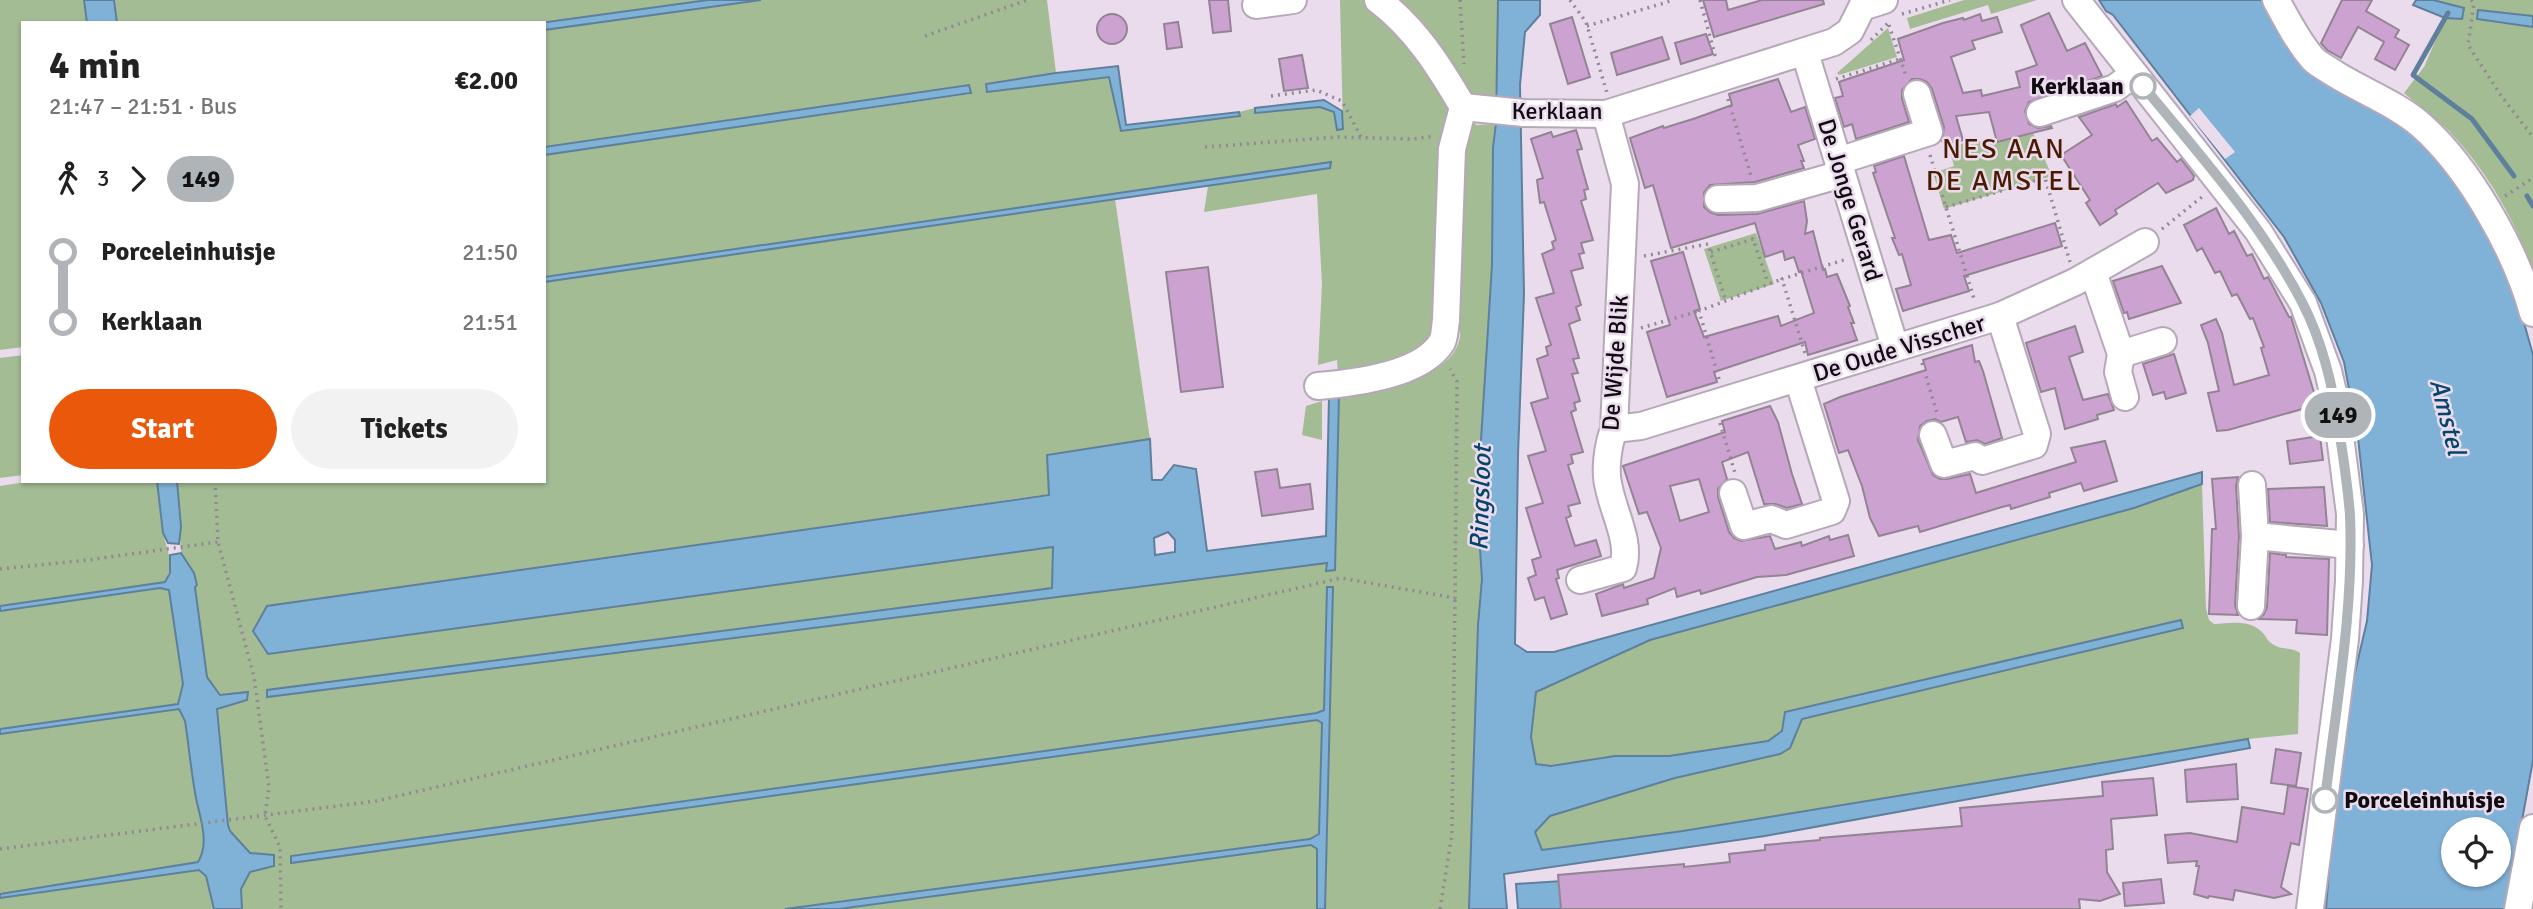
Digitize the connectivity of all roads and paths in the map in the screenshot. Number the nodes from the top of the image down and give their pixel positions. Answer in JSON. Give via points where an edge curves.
{"nodes":[{"id":1,"x":1027,"y":0,"type":"edge"},
{"id":2,"x":1293,"y":0,"type":"edge"},
{"id":3,"x":1378,"y":0,"type":"edge"},
{"id":4,"x":1460,"y":0,"type":"edge"},
{"id":5,"x":1570,"y":0,"type":"edge"},
{"id":6,"x":1674,"y":0,"type":"edge"},
{"id":7,"x":1950,"y":0,"type":"edge"},
{"id":8,"x":2076,"y":0,"type":"edge"},
{"id":9,"x":2276,"y":0,"type":"edge"},
{"id":10,"x":2471,"y":0,"type":"edge"},
{"id":11,"x":1256,"y":5,"type":"dead end"},
{"id":12,"x":1873,"y":8,"type":"edge"},
{"id":13,"x":1587,"y":26,"type":"junction"},
{"id":14,"x":925,"y":36,"type":"dead end"},
{"id":15,"x":1869,"y":41,"type":"dead end"},
{"id":16,"x":1805,"y":53,"type":"junction"},
{"id":17,"x":1900,"y":59,"type":"junction"},
{"id":18,"x":1464,"y":69,"type":"dead end"},
{"id":19,"x":2134,"y":74,"type":"junction"},
{"id":20,"x":1814,"y":82,"type":"junction"},
{"id":21,"x":1271,"y":96,"type":"dead end"},
{"id":22,"x":1918,"y":96,"type":"joint"},
{"id":23,"x":1463,"y":107,"type":"junction"},
{"id":24,"x":1609,"y":113,"type":"junction"},
{"id":25,"x":2040,"y":113,"type":"dead end"},
{"id":26,"x":1456,"y":133,"type":"junction"},
{"id":27,"x":1924,"y":133,"type":"junction"},
{"id":28,"x":2533,"y":136,"type":"edge"},
{"id":29,"x":1361,"y":137,"type":"junction"},
{"id":30,"x":1205,"y":147,"type":"dead end"},
{"id":31,"x":1840,"y":168,"type":"junction"},
{"id":32,"x":2533,"y":178,"type":"edge"},
{"id":33,"x":2221,"y":182,"type":"junction"},
{"id":34,"x":1718,"y":199,"type":"dead end"},
{"id":35,"x":1946,"y":207,"type":"junction"},
{"id":36,"x":2486,"y":207,"type":"junction"},
{"id":37,"x":2145,"y":242,"type":"joint"},
{"id":38,"x":1711,"y":252,"type":"junction"},
{"id":39,"x":1867,"y":253,"type":"junction"},
{"id":40,"x":1621,"y":259,"type":"junction"},
{"id":41,"x":2084,"y":277,"type":"junction"},
{"id":42,"x":1782,"y":279,"type":"junction"},
{"id":43,"x":1769,"y":283,"type":"junction"},
{"id":44,"x":1726,"y":302,"type":"junction"},
{"id":45,"x":1699,"y":311,"type":"junction"},
{"id":46,"x":2533,"y":313,"type":"edge"},
{"id":47,"x":1990,"y":319,"type":"junction"},
{"id":48,"x":1617,"y":335,"type":"junction"},
{"id":49,"x":1443,"y":341,"type":"junction"},
{"id":50,"x":2163,"y":341,"type":"dead end"},
{"id":51,"x":1905,"y":344,"type":"junction"},
{"id":52,"x":2121,"y":355,"type":"junction"},
{"id":53,"x":1805,"y":377,"type":"junction"},
{"id":54,"x":1318,"y":386,"type":"dead end"},
{"id":55,"x":2125,"y":397,"type":"dead end"},
{"id":56,"x":1719,"y":402,"type":"junction"},
{"id":57,"x":1614,"y":429,"type":"junction"},
{"id":58,"x":1933,"y":435,"type":"joint"},
{"id":59,"x":215,"y":483,"type":"edge"},
{"id":60,"x":2252,"y":485,"type":"dead end"},
{"id":61,"x":1733,"y":493,"type":"joint"},
{"id":62,"x":2255,"y":536,"type":"junction"},
{"id":63,"x":218,"y":542,"type":"junction"},
{"id":64,"x":2350,"y":545,"type":"junction"},
{"id":65,"x":0,"y":569,"type":"edge"},
{"id":66,"x":1580,"y":580,"type":"dead end"},
{"id":67,"x":1455,"y":598,"type":"junction"},
{"id":68,"x":2251,"y":606,"type":"dead end"},
{"id":69,"x":265,"y":816,"type":"junction"},
{"id":70,"x":2533,"y":828,"type":"edge"},
{"id":71,"x":0,"y":849,"type":"edge"},
{"id":72,"x":281,"y":909,"type":"edge"},
{"id":73,"x":1440,"y":909,"type":"edge"},
{"id":74,"x":2310,"y":909,"type":"edge"},
{"id":75,"x":2518,"y":909,"type":"edge"}],
"edges":[{"from":1,"to":14,"type":"path"},
{"from":2,"to":11,"type":"street"},
{"from":3,"to":23,"type":"street","via":[[1431,53]]},
{"from":4,"to":18,"type":"path"},
{"from":5,"to":13,"type":"path"},
{"from":6,"to":13,"type":"path"},
{"from":7,"to":12,"type":"path","via":[[1892,16]]},
{"from":8,"to":19,"type":"street"},
{"from":9,"to":36,"type":"street","via":[[2315,60],[2423,127]]},
{"from":10,"to":28,"type":"path","via":[[2468,45]]},
{"from":12,"to":15,"type":"path"},
{"from":12,"to":16,"type":"street","name":"Kerklaan","via":[[1834,42]]},
{"from":12,"to":17,"type":"path"},
{"from":13,"to":24,"type":"path"},
{"from":16,"to":20,"type":"street","name":"De Jonge Gerard"},
{"from":16,"to":24,"type":"street","name":"Kerklaan"},
{"from":17,"to":20,"type":"path"},
{"from":17,"to":22,"type":"path","via":[[1912,94]]},
{"from":19,"to":25,"type":"street","via":[[2115,88]]},
{"from":19,"to":33,"type":"street"},
{"from":20,"to":31,"type":"street","name":"De Jonge Gerard"},
{"from":21,"to":29,"type":"path","via":[[1316,90],[1342,101]]},
{"from":22,"to":27,"type":"street","via":[[1929,132]]},
{"from":23,"to":24,"type":"street","name":"Kerklaan"},
{"from":23,"to":26,"type":"street"},
{"from":24,"to":40,"type":"street","name":"De Wijde Blik","via":[[1625,184]]},
{"from":26,"to":29,"type":"path","via":[[1412,139]]},
{"from":26,"to":49,"type":"street"},
{"from":27,"to":31,"type":"street"},
{"from":27,"to":35,"type":"path"},
{"from":29,"to":30,"type":"path"},
{"from":31,"to":34,"type":"street","via":[[1757,198]]},
{"from":31,"to":39,"type":"street","name":"De Jonge Gerard"},
{"from":32,"to":36,"type":"path"},
{"from":33,"to":37,"type":"path"},
{"from":33,"to":64,"type":"street","via":[[2293,286],[2320,346],[2336,405]]},
{"from":35,"to":41,"type":"path","via":[[2045,178]]},
{"from":35,"to":47,"type":"path"},
{"from":36,"to":46,"type":"street"},
{"from":37,"to":41,"type":"street","name":"De Oude Visscher"},
{"from":38,"to":40,"type":"path","via":[[1708,244]]},
{"from":38,"to":43,"type":"path","via":[[1754,239]]},
{"from":38,"to":44,"type":"path"},
{"from":39,"to":42,"type":"path"},
{"from":39,"to":51,"type":"street","name":"De Jonge Gerard"},
{"from":40,"to":48,"type":"street","name":"De Wijde Blik"},
{"from":41,"to":47,"type":"street","name":"De Oude Visscher"},
{"from":41,"to":52,"type":"street"},
{"from":42,"to":43,"type":"path"},
{"from":42,"to":53,"type":"path"},
{"from":43,"to":44,"type":"path"},
{"from":44,"to":45,"type":"path"},
{"from":45,"to":48,"type":"path"},
{"from":45,"to":56,"type":"path"},
{"from":47,"to":51,"type":"street","name":"De Oude Visscher"},
{"from":47,"to":58,"type":"street","name":"De Oude Visscher","via":[[2037,434],[2034,446],[1982,461],[1975,456],[1944,464]]},
{"from":48,"to":57,"type":"street","name":"De Wijde Blik"},
{"from":49,"to":54,"type":"street","via":[[1423,361],[1396,372]]},
{"from":49,"to":67,"type":"path","via":[[1457,382]]},
{"from":50,"to":52,"type":"street"},
{"from":51,"to":53,"type":"street","name":"De Oude Visscher"},
{"from":51,"to":58,"type":"path","via":[[1941,426]]},
{"from":52,"to":55,"type":"street","via":[[2118,372]]},
{"from":53,"to":56,"type":"street","name":"De Oude Visscher"},
{"from":53,"to":61,"type":"street","name":"De Oude Visscher","via":[[1836,501],[1832,511],[1786,525],[1771,519],[1744,526]]},
{"from":56,"to":57,"type":"street","name":"De Oude Visscher","via":[[1641,426]]},
{"from":56,"to":61,"type":"path","via":[[1739,486]]},
{"from":57,"to":66,"type":"street","name":"De Wijde Blik","via":[[1609,442],[1608,485],[1628,554],[1623,568]]},
{"from":59,"to":63,"type":"path"},
{"from":60,"to":62,"type":"street"},
{"from":62,"to":64,"type":"street"},
{"from":62,"to":68,"type":"street"},
{"from":63,"to":65,"type":"path"},
{"from":63,"to":69,"type":"path","via":[[254,677],[269,787]]},
{"from":64,"to":74,"type":"street","via":[[2345,639]]},
{"from":67,"to":69,"type":"path","via":[[1340,578],[376,801]]},
{"from":67,"to":73,"type":"path","via":[[1452,834]]},
{"from":69,"to":71,"type":"path"},
{"from":69,"to":72,"type":"path","via":[[280,847]]},
{"from":70,"to":75,"type":"street"}]}
